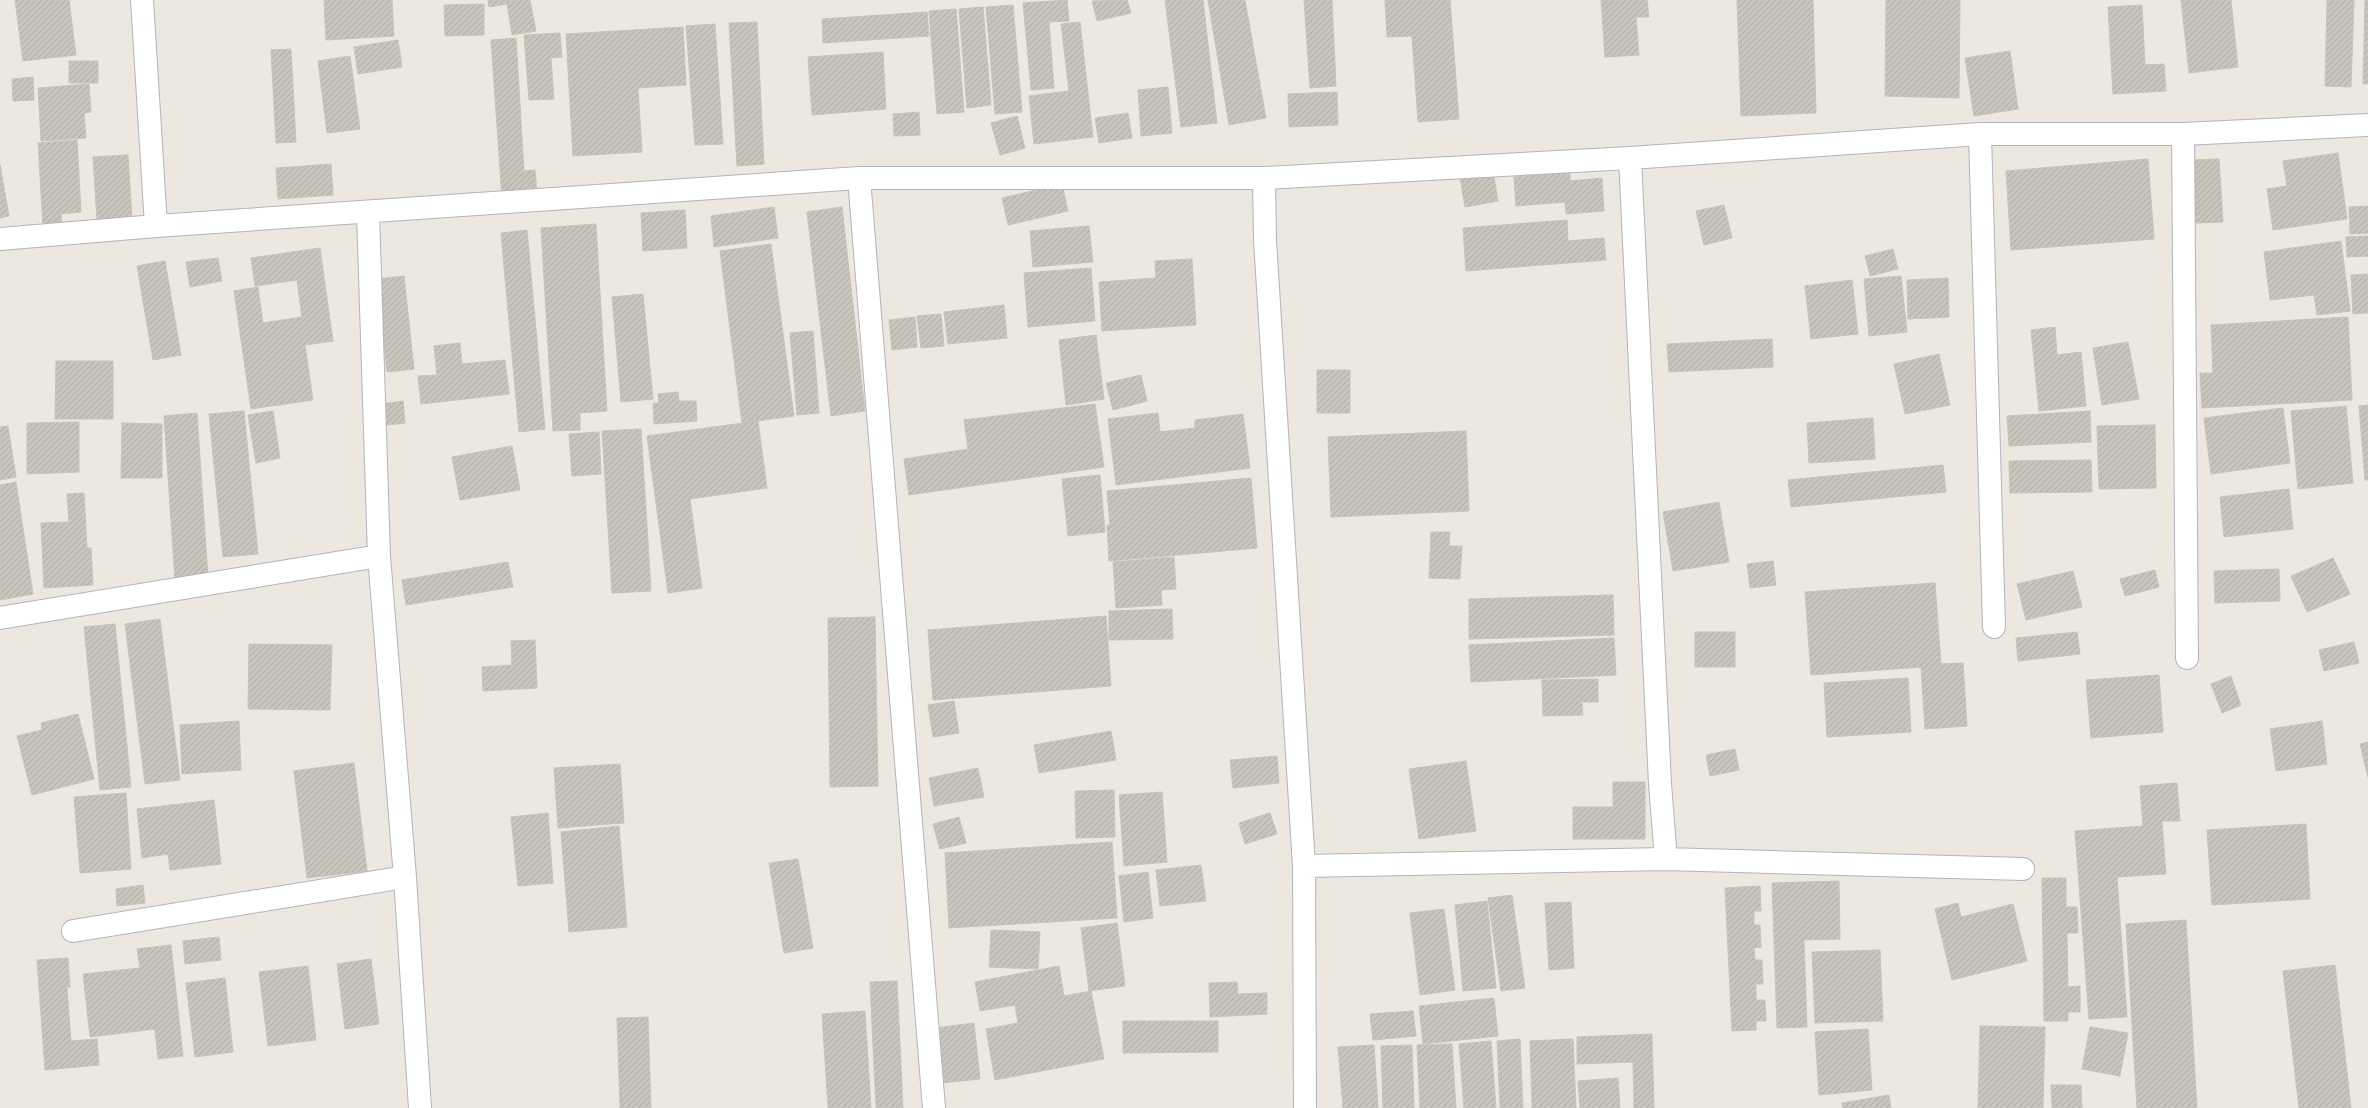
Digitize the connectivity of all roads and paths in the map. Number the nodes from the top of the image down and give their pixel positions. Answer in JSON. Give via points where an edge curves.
{"nodes":[{"id":1,"x":142,"y":0,"type":"edge"},
{"id":2,"x":2368,"y":125,"type":"edge"},
{"id":3,"x":1980,"y":134,"type":"junction"},
{"id":4,"x":2183,"y":134,"type":"junction"},
{"id":5,"x":1630,"y":158,"type":"junction"},
{"id":6,"x":859,"y":178,"type":"junction"},
{"id":7,"x":1264,"y":178,"type":"junction"},
{"id":8,"x":368,"y":213,"type":"junction"},
{"id":9,"x":156,"y":226,"type":"junction"},
{"id":10,"x":0,"y":238,"type":"edge"},
{"id":11,"x":379,"y":556,"type":"junction"},
{"id":12,"x":0,"y":618,"type":"edge"},
{"id":13,"x":1994,"y":628,"type":"dead end"},
{"id":14,"x":2187,"y":658,"type":"dead end"},
{"id":15,"x":1666,"y":859,"type":"junction"},
{"id":16,"x":1304,"y":866,"type":"junction"},
{"id":17,"x":2023,"y":869,"type":"dead end"},
{"id":18,"x":405,"y":877,"type":"junction"},
{"id":19,"x":73,"y":931,"type":"dead end"},
{"id":20,"x":420,"y":1108,"type":"edge"},
{"id":21,"x":934,"y":1108,"type":"edge"},
{"id":22,"x":1305,"y":1108,"type":"edge"}],
"edges":[{"from":1,"to":9,"type":"street"},
{"from":2,"to":4,"type":"street"},
{"from":3,"to":4,"type":"street"},
{"from":3,"to":5,"type":"street"},
{"from":3,"to":13,"type":"street"},
{"from":4,"to":14,"type":"street"},
{"from":5,"to":7,"type":"street"},
{"from":5,"to":15,"type":"street","via":[[1660,784]]},
{"from":6,"to":7,"type":"street"},
{"from":6,"to":8,"type":"street"},
{"from":6,"to":21,"type":"street"},
{"from":7,"to":16,"type":"street"},
{"from":8,"to":9,"type":"street"},
{"from":8,"to":11,"type":"street"},
{"from":9,"to":10,"type":"street"},
{"from":11,"to":12,"type":"street"},
{"from":11,"to":18,"type":"street"},
{"from":15,"to":16,"type":"street"},
{"from":15,"to":17,"type":"street"},
{"from":16,"to":22,"type":"street"},
{"from":18,"to":19,"type":"street"},
{"from":18,"to":20,"type":"street"}]}
